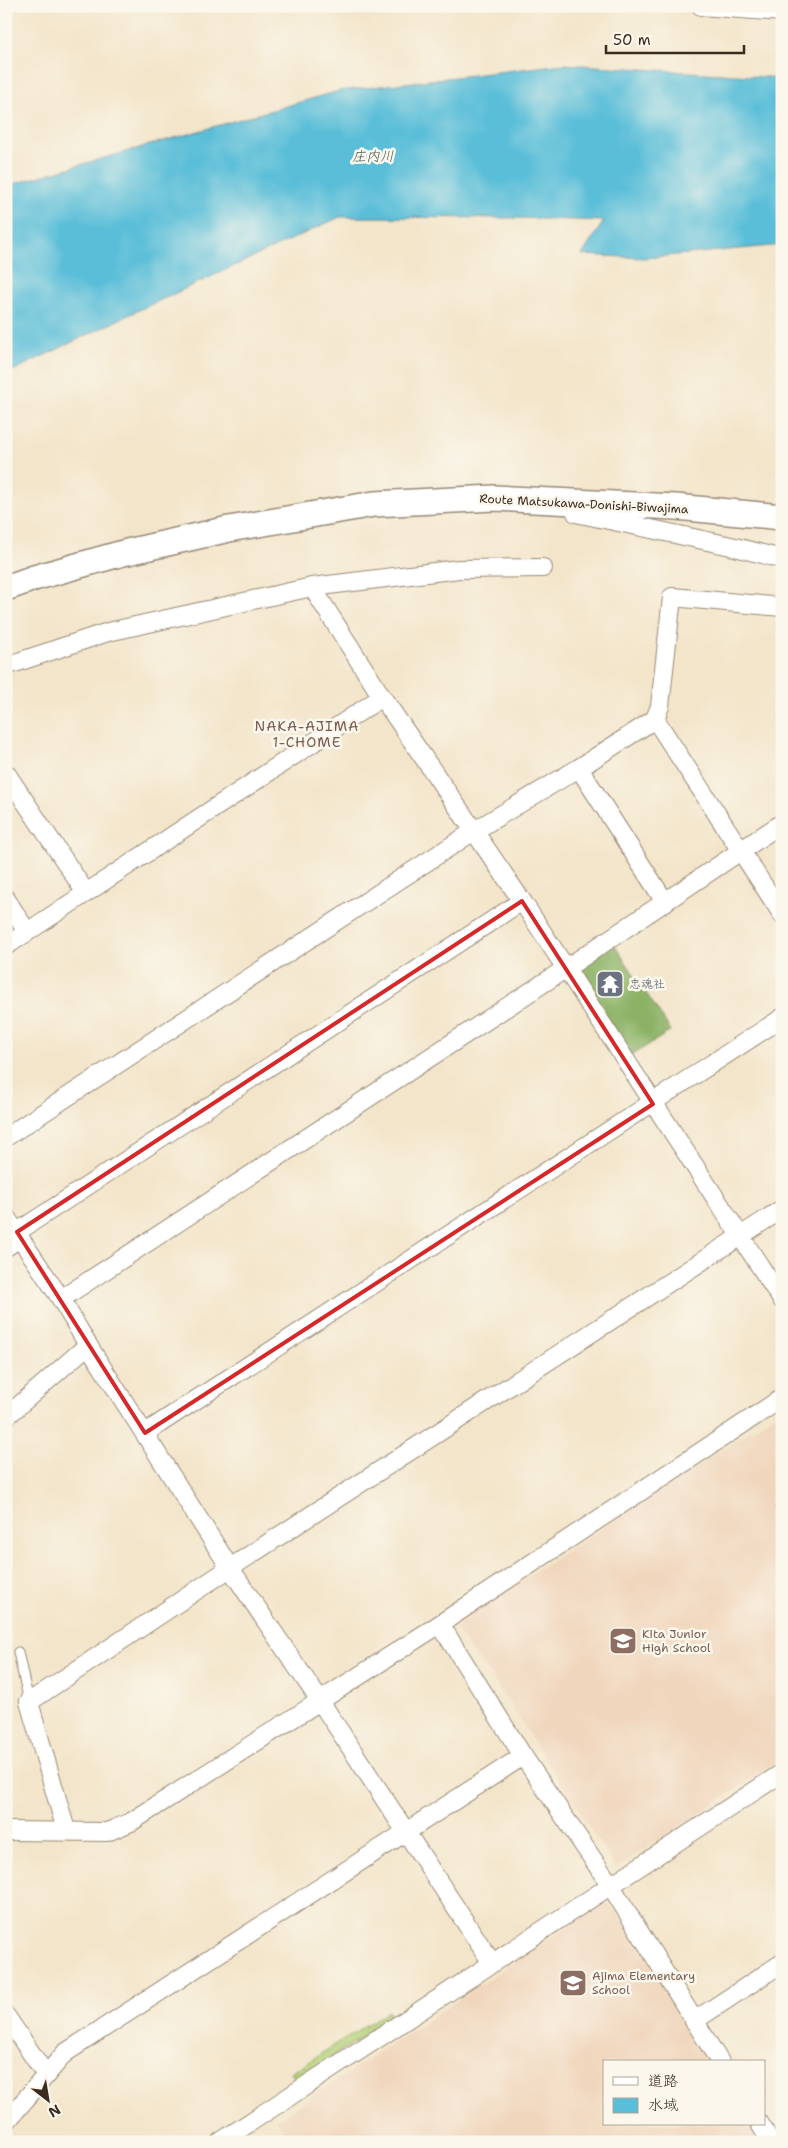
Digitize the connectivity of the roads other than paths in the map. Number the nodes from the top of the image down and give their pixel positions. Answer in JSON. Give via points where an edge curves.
{"nodes":[{"id":1,"x":701,"y":6,"type":"edge"},
{"id":2,"x":782,"y":12,"type":"edge"},
{"id":3,"x":576,"y":501,"type":"junction"},
{"id":4,"x":782,"y":517,"type":"edge"},
{"id":5,"x":782,"y":559,"type":"edge"},
{"id":6,"x":543,"y":568,"type":"dead end"},
{"id":7,"x":312,"y":587,"type":"junction"},
{"id":8,"x":6,"y":588,"type":"edge"},
{"id":9,"x":782,"y":607,"type":"edge"},
{"id":10,"x":6,"y":666,"type":"edge"},
{"id":11,"x":382,"y":697,"type":"junction"},
{"id":12,"x":655,"y":719,"type":"junction"},
{"id":13,"x":579,"y":768,"type":"junction"},
{"id":14,"x":6,"y":773,"type":"edge"},
{"id":15,"x":782,"y":823,"type":"edge"},
{"id":16,"x":474,"y":831,"type":"junction"},
{"id":17,"x":741,"y":850,"type":"junction"},
{"id":18,"x":86,"y":893,"type":"junction"},
{"id":19,"x":6,"y":899,"type":"edge"},
{"id":20,"x":522,"y":901,"type":"junction"},
{"id":21,"x":665,"y":902,"type":"junction"},
{"id":22,"x":782,"y":914,"type":"edge"},
{"id":23,"x":28,"y":932,"type":"junction"},
{"id":24,"x":6,"y":946,"type":"edge"},
{"id":25,"x":565,"y":968,"type":"junction"},
{"id":26,"x":782,"y":1018,"type":"edge"},
{"id":27,"x":653,"y":1104,"type":"junction"},
{"id":28,"x":6,"y":1137,"type":"edge"},
{"id":29,"x":782,"y":1209,"type":"edge"},
{"id":30,"x":6,"y":1216,"type":"edge"},
{"id":31,"x":740,"y":1236,"type":"junction"},
{"id":32,"x":14,"y":1239,"type":"edge"},
{"id":33,"x":61,"y":1299,"type":"junction"},
{"id":34,"x":782,"y":1300,"type":"edge"},
{"id":35,"x":88,"y":1345,"type":"junction"},
{"id":36,"x":782,"y":1398,"type":"edge"},
{"id":37,"x":6,"y":1417,"type":"edge"},
{"id":38,"x":145,"y":1433,"type":"junction"},
{"id":39,"x":230,"y":1568,"type":"junction"},
{"id":40,"x":440,"y":1624,"type":"junction"},
{"id":41,"x":18,"y":1652,"type":"dead end"},
{"id":42,"x":320,"y":1701,"type":"junction"},
{"id":43,"x":29,"y":1702,"type":"junction"},
{"id":44,"x":523,"y":1756,"type":"junction"},
{"id":45,"x":782,"y":1773,"type":"edge"},
{"id":46,"x":66,"y":1830,"type":"junction"},
{"id":47,"x":6,"y":1831,"type":"edge"},
{"id":48,"x":405,"y":1832,"type":"junction"},
{"id":49,"x":611,"y":1886,"type":"junction"},
{"id":50,"x":492,"y":1963,"type":"junction"},
{"id":51,"x":782,"y":1963,"type":"edge"},
{"id":52,"x":6,"y":2016,"type":"edge"},
{"id":53,"x":694,"y":2021,"type":"junction"},
{"id":54,"x":719,"y":2060,"type":"edge"},
{"id":55,"x":46,"y":2075,"type":"junction"},
{"id":56,"x":6,"y":2122,"type":"edge"},
{"id":57,"x":761,"y":2126,"type":"edge"},
{"id":58,"x":220,"y":2142,"type":"edge"},
{"id":59,"x":771,"y":2142,"type":"edge"}],
"edges":[{"from":1,"to":2,"type":"street"},
{"from":3,"to":4,"type":"main road","name":"Route Matsukawa-Donishi-Biwajima"},
{"from":3,"to":5,"type":"street","via":[[576,513]]},
{"from":3,"to":8,"type":"main road","name":"Route Matsukawa-Donishi-Biwajima","via":[[494,498],[374,504],[229,529],[123,553]]},
{"from":6,"to":7,"type":"street","via":[[459,569]]},
{"from":7,"to":10,"type":"street","via":[[108,632]]},
{"from":7,"to":11,"type":"street"},
{"from":9,"to":12,"type":"street","via":[[672,597],[660,706]]},
{"from":11,"to":16,"type":"street"},
{"from":11,"to":18,"type":"street"},
{"from":12,"to":13,"type":"street"},
{"from":12,"to":17,"type":"street"},
{"from":13,"to":16,"type":"street"},
{"from":13,"to":21,"type":"street"},
{"from":14,"to":18,"type":"street"},
{"from":15,"to":17,"type":"street"},
{"from":16,"to":20,"type":"street"},
{"from":16,"to":28,"type":"street"},
{"from":17,"to":21,"type":"street"},
{"from":17,"to":22,"type":"street"},
{"from":18,"to":23,"type":"street"},
{"from":19,"to":23,"type":"street"},
{"from":20,"to":25,"type":"street"},
{"from":20,"to":32,"type":"street"},
{"from":21,"to":25,"type":"street"},
{"from":23,"to":24,"type":"street"},
{"from":25,"to":27,"type":"street"},
{"from":25,"to":33,"type":"street"},
{"from":26,"to":27,"type":"street"},
{"from":27,"to":31,"type":"street"},
{"from":27,"to":38,"type":"street"},
{"from":29,"to":31,"type":"street"},
{"from":30,"to":32,"type":"street"},
{"from":31,"to":34,"type":"street"},
{"from":31,"to":39,"type":"street"},
{"from":32,"to":33,"type":"street"},
{"from":33,"to":35,"type":"street"},
{"from":35,"to":37,"type":"street"},
{"from":35,"to":38,"type":"street"},
{"from":36,"to":40,"type":"street"},
{"from":38,"to":39,"type":"street"},
{"from":39,"to":42,"type":"street"},
{"from":39,"to":43,"type":"street"},
{"from":40,"to":42,"type":"street"},
{"from":40,"to":44,"type":"street"},
{"from":41,"to":43,"type":"lane"},
{"from":42,"to":46,"type":"street","via":[[131,1822],[107,1832]]},
{"from":42,"to":48,"type":"street"},
{"from":43,"to":46,"type":"street"},
{"from":44,"to":48,"type":"street"},
{"from":44,"to":49,"type":"street"},
{"from":45,"to":49,"type":"street"},
{"from":46,"to":47,"type":"street"},
{"from":48,"to":50,"type":"street"},
{"from":48,"to":55,"type":"street","via":[[65,2052]]},
{"from":49,"to":50,"type":"street"},
{"from":49,"to":53,"type":"street"},
{"from":50,"to":58,"type":"street"},
{"from":51,"to":53,"type":"street"},
{"from":52,"to":55,"type":"street"},
{"from":53,"to":54,"type":"street"},
{"from":55,"to":56,"type":"street"},
{"from":57,"to":59,"type":"street"}]}
